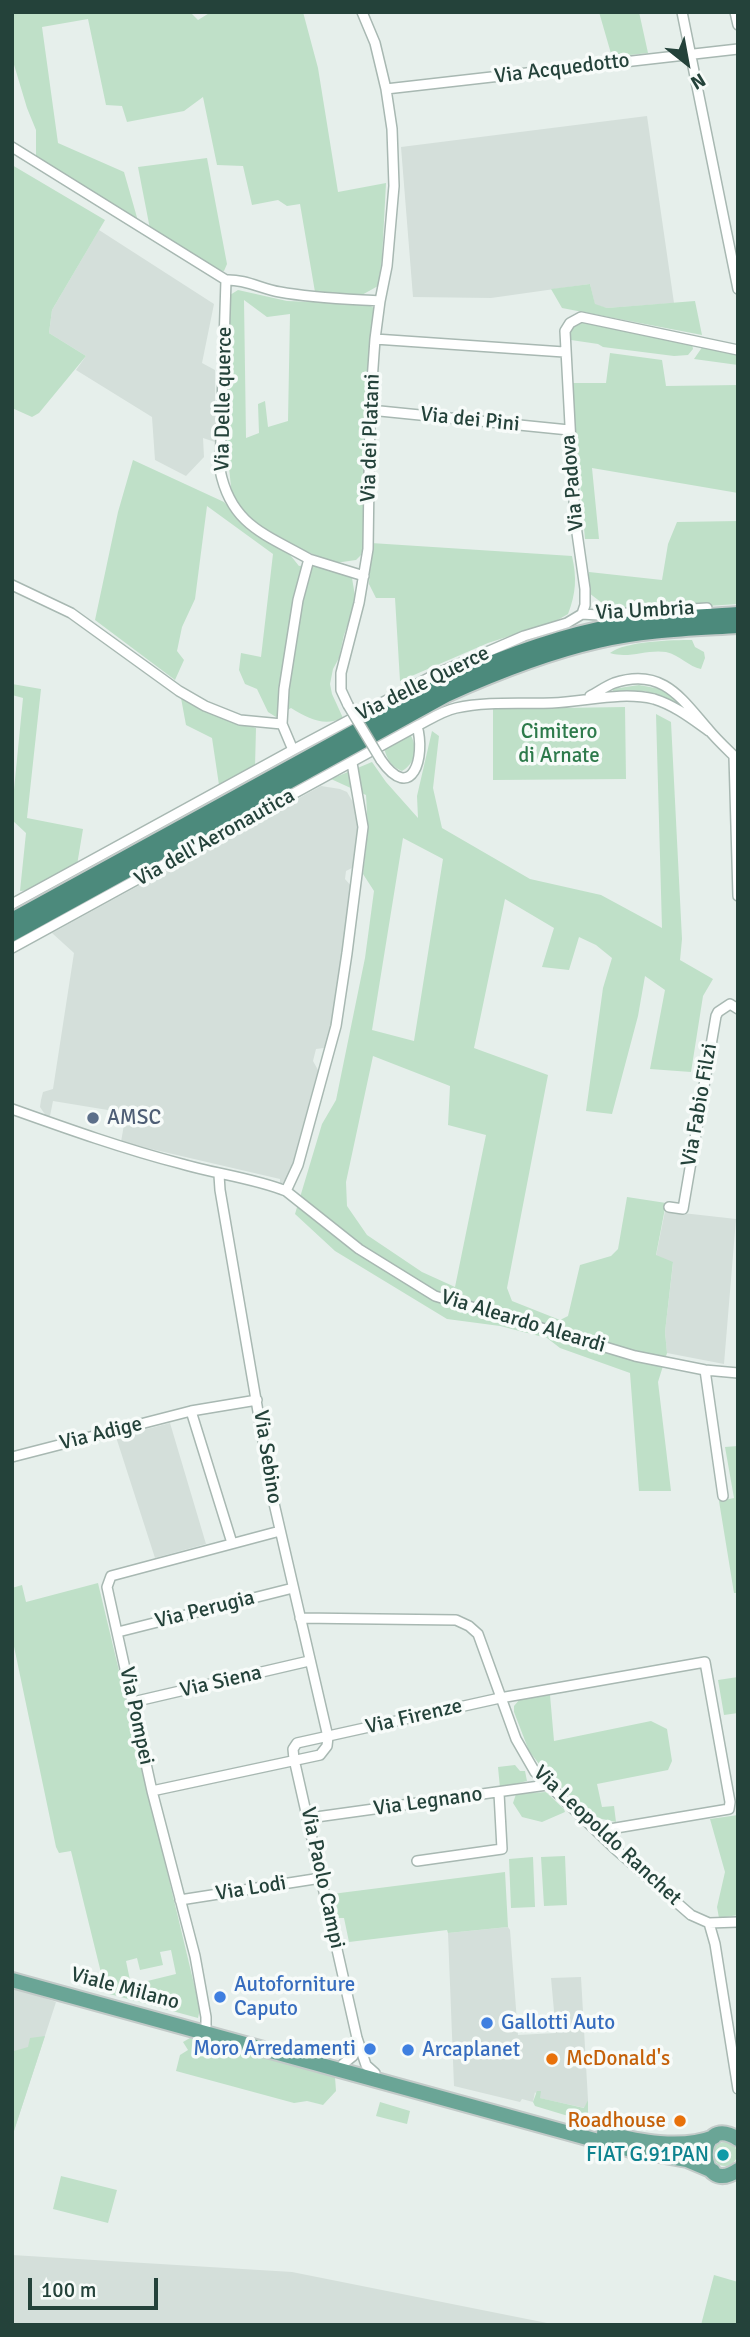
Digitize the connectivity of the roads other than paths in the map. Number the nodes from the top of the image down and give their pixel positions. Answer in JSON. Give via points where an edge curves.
{"nodes":[{"id":1,"x":362,"y":12,"type":"edge"},
{"id":2,"x":682,"y":12,"type":"edge"},
{"id":3,"x":735,"y":12,"type":"edge"},
{"id":4,"x":738,"y":25,"type":"edge"},
{"id":5,"x":738,"y":49,"type":"edge"},
{"id":6,"x":691,"y":53,"type":"junction"},
{"id":7,"x":386,"y":89,"type":"junction"},
{"id":8,"x":12,"y":147,"type":"edge"},
{"id":9,"x":226,"y":280,"type":"junction"},
{"id":10,"x":738,"y":289,"type":"edge"},
{"id":11,"x":380,"y":301,"type":"junction"},
{"id":12,"x":375,"y":339,"type":"junction"},
{"id":13,"x":738,"y":350,"type":"edge"},
{"id":14,"x":564,"y":352,"type":"junction"},
{"id":15,"x":370,"y":410,"type":"junction"},
{"id":16,"x":569,"y":430,"type":"junction"},
{"id":17,"x":309,"y":559,"type":"junction"},
{"id":18,"x":364,"y":576,"type":"junction"},
{"id":19,"x":12,"y":585,"type":"edge"},
{"id":20,"x":707,"y":608,"type":"dead end"},
{"id":21,"x":582,"y":614,"type":"junction"},
{"id":22,"x":738,"y":614,"type":"edge"},
{"id":23,"x":738,"y":626,"type":"edge"},
{"id":24,"x":585,"y":698,"type":"junction"},
{"id":25,"x":282,"y":724,"type":"junction"},
{"id":26,"x":416,"y":726,"type":"junction"},
{"id":27,"x":709,"y":731,"type":"junction"},
{"id":28,"x":293,"y":750,"type":"junction"},
{"id":29,"x":736,"y":758,"type":"edge"},
{"id":30,"x":352,"y":763,"type":"junction"},
{"id":31,"x":738,"y":896,"type":"edge"},
{"id":32,"x":12,"y":904,"type":"edge"},
{"id":33,"x":12,"y":920,"type":"edge"},
{"id":34,"x":12,"y":934,"type":"edge"},
{"id":35,"x":12,"y":948,"type":"edge"},
{"id":36,"x":738,"y":1009,"type":"edge"},
{"id":37,"x":12,"y":1108,"type":"edge"},
{"id":38,"x":219,"y":1175,"type":"junction"},
{"id":39,"x":286,"y":1191,"type":"junction"},
{"id":40,"x":669,"y":1207,"type":"dead end"},
{"id":41,"x":705,"y":1370,"type":"junction"},
{"id":42,"x":738,"y":1373,"type":"edge"},
{"id":43,"x":257,"y":1400,"type":"junction"},
{"id":44,"x":191,"y":1411,"type":"junction"},
{"id":45,"x":12,"y":1457,"type":"edge"},
{"id":46,"x":723,"y":1496,"type":"dead end"},
{"id":47,"x":279,"y":1531,"type":"junction"},
{"id":48,"x":232,"y":1543,"type":"junction"},
{"id":49,"x":293,"y":1588,"type":"junction"},
{"id":50,"x":300,"y":1618,"type":"junction"},
{"id":51,"x":118,"y":1632,"type":"junction"},
{"id":52,"x":309,"y":1661,"type":"junction"},
{"id":53,"x":500,"y":1698,"type":"junction"},
{"id":54,"x":133,"y":1702,"type":"junction"},
{"id":55,"x":328,"y":1737,"type":"junction"},
{"id":56,"x":294,"y":1759,"type":"junction"},
{"id":57,"x":547,"y":1785,"type":"junction"},
{"id":58,"x":152,"y":1791,"type":"junction"},
{"id":59,"x":499,"y":1793,"type":"junction"},
{"id":60,"x":309,"y":1818,"type":"junction"},
{"id":61,"x":598,"y":1831,"type":"junction"},
{"id":62,"x":417,"y":1861,"type":"dead end"},
{"id":63,"x":321,"y":1878,"type":"junction"},
{"id":64,"x":180,"y":1900,"type":"junction"},
{"id":65,"x":738,"y":1922,"type":"edge"},
{"id":66,"x":709,"y":1923,"type":"junction"},
{"id":67,"x":12,"y":1973,"type":"edge"},
{"id":68,"x":12,"y":1980,"type":"edge"},
{"id":69,"x":205,"y":2026,"type":"junction"},
{"id":70,"x":357,"y":2038,"type":"junction"},
{"id":71,"x":343,"y":2064,"type":"junction"},
{"id":72,"x":375,"y":2073,"type":"junction"},
{"id":73,"x":738,"y":2089,"type":"edge"},
{"id":74,"x":736,"y":2135,"type":"edge"},
{"id":75,"x":713,"y":2137,"type":"junction"},
{"id":76,"x":738,"y":2170,"type":"edge"},
{"id":77,"x":713,"y":2171,"type":"junction"}],
"edges":[{"from":1,"to":7,"type":"street","name":"Via dei Platani"},
{"from":2,"to":6,"type":"street"},
{"from":3,"to":4,"type":"street"},
{"from":5,"to":6,"type":"street","name":"Via Acquedotto"},
{"from":6,"to":7,"type":"street","name":"Via Acquedotto"},
{"from":6,"to":10,"type":"street"},
{"from":7,"to":11,"type":"street","name":"Via dei Platani","via":[[394,195]]},
{"from":8,"to":9,"type":"street"},
{"from":9,"to":11,"type":"street","via":[[299,295]]},
{"from":9,"to":17,"type":"street","name":"Via Delle querce","via":[[222,482],[239,514]]},
{"from":11,"to":12,"type":"street","name":"Via dei Platani"},
{"from":12,"to":14,"type":"street"},
{"from":12,"to":15,"type":"street","name":"Via dei Platani"},
{"from":13,"to":14,"type":"street","name":"Via Padova","via":[[580,317],[565,331]]},
{"from":14,"to":16,"type":"street","name":"Via Padova"},
{"from":15,"to":16,"type":"street","name":"Via dei Pini"},
{"from":15,"to":18,"type":"street","name":"Via dei Platani"},
{"from":16,"to":21,"type":"street","name":"Via Padova","via":[[585,589]]},
{"from":17,"to":18,"type":"street"},
{"from":17,"to":25,"type":"street","via":[[296,613]]},
{"from":18,"to":26,"type":"street","name":"Via dei Platani","bridge":true,"via":[[341,690],[381,760],[396,777],[413,774],[420,747]]},
{"from":19,"to":25,"type":"street","via":[[71,613],[205,706],[240,720]]},
{"from":20,"to":21,"type":"street","name":"Via Umbria"},
{"from":21,"to":28,"type":"street","name":"Via delle Querce","via":[[436,674]]},
{"from":22,"to":33,"type":"highway","via":[[598,629],[486,664],[428,691]]},
{"from":23,"to":34,"type":"highway","via":[[601,640],[492,674]]},
{"from":24,"to":26,"type":"street","name":"Via dell'Aeronautica","via":[[454,708]]},
{"from":24,"to":27,"type":"street","via":[[655,699]]},
{"from":24,"to":27,"type":"street","via":[[615,683],[659,682],[679,694]]},
{"from":25,"to":28,"type":"street"},
{"from":26,"to":30,"type":"street","name":"Via dell'Aeronautica"},
{"from":27,"to":29,"type":"street"},
{"from":28,"to":32,"type":"street","name":"Via delle Querce"},
{"from":29,"to":31,"type":"street"},
{"from":30,"to":35,"type":"street","name":"Via dell'Aeronautica"},
{"from":30,"to":39,"type":"street","via":[[363,827],[336,1027],[298,1165]]},
{"from":36,"to":40,"type":"street","name":"Via Fabio Filzi","via":[[726,1005],[716,1016],[682,1209]]},
{"from":37,"to":38,"type":"street","name":"Via Aleardo Aleardi","via":[[121,1148]]},
{"from":38,"to":39,"type":"street","name":"Via Aleardo Aleardi"},
{"from":38,"to":43,"type":"street","name":"Via Sebino"},
{"from":39,"to":41,"type":"street","name":"Via Aleardo Aleardi","via":[[359,1249],[435,1296],[635,1356]]},
{"from":41,"to":42,"type":"street","name":"Via Aleardo Aleardi"},
{"from":41,"to":46,"type":"street"},
{"from":43,"to":44,"type":"street","name":"Via Adige"},
{"from":43,"to":47,"type":"street","name":"Via Sebino"},
{"from":44,"to":45,"type":"street","name":"Via Adige"},
{"from":44,"to":48,"type":"street"},
{"from":47,"to":48,"type":"street","name":"Via Pompei"},
{"from":47,"to":49,"type":"street","name":"Via Sebino"},
{"from":48,"to":51,"type":"street","name":"Via Pompei","via":[[111,1576],[107,1587]]},
{"from":49,"to":50,"type":"street","name":"Via Sebino"},
{"from":49,"to":51,"type":"street","name":"Via Perugia"},
{"from":50,"to":52,"type":"street","name":"Via Sebino"},
{"from":50,"to":53,"type":"street","name":"Via Leopoldo Ranchet","via":[[456,1620],[478,1634]]},
{"from":51,"to":54,"type":"street","name":"Via Pompei"},
{"from":52,"to":54,"type":"street","name":"Via Siena"},
{"from":52,"to":55,"type":"street","name":"Via Sebino"},
{"from":53,"to":55,"type":"street","name":"Via Firenze"},
{"from":53,"to":57,"type":"street","name":"Via Leopoldo Ranchet","via":[[524,1756]]},
{"from":53,"to":61,"type":"street","name":"Via Firenze","via":[[705,1662],[729,1809]]},
{"from":54,"to":58,"type":"street","name":"Via Pompei"},
{"from":55,"to":56,"type":"street","name":"Via Firenze","via":[[320,1755]]},
{"from":55,"to":56,"type":"street","name":"Via Firenze","via":[[298,1743]]},
{"from":56,"to":58,"type":"street","name":"Via Firenze"},
{"from":56,"to":60,"type":"street","name":"Via Paolo Campi"},
{"from":57,"to":59,"type":"street","name":"Via Legnano"},
{"from":57,"to":61,"type":"street","name":"Via Leopoldo Ranchet"},
{"from":58,"to":64,"type":"street","name":"Via Pompei"},
{"from":59,"to":60,"type":"street","name":"Via Legnano"},
{"from":59,"to":62,"type":"street","via":[[502,1849]]},
{"from":60,"to":63,"type":"street","name":"Via Paolo Campi"},
{"from":61,"to":66,"type":"street","name":"Via Leopoldo Ranchet","via":[[691,1914]]},
{"from":63,"to":64,"type":"street","name":"Via Lodi"},
{"from":63,"to":70,"type":"street","name":"Via Paolo Campi"},
{"from":64,"to":69,"type":"street","name":"Via Pompei","via":[[195,1956]]},
{"from":65,"to":66,"type":"street"},
{"from":66,"to":73,"type":"street"},
{"from":67,"to":69,"type":"main road","name":"Viale Milano"},
{"from":68,"to":77,"type":"main road","name":"Viale Milano","via":[[631,2150],[687,2160]]},
{"from":69,"to":71,"type":"main road","name":"Viale Milano"},
{"from":70,"to":71,"type":"street","via":[[353,2056]]},
{"from":70,"to":72,"type":"street","name":"Via Paolo Campi","via":[[366,2064]]},
{"from":71,"to":72,"type":"main road","name":"Viale Milano"},
{"from":72,"to":75,"type":"main road","name":"Viale Milano","via":[[624,2137],[689,2143]]},
{"from":74,"to":75,"type":"main road","name":"Viale Milano"},
{"from":75,"to":77,"type":"main road","via":[[704,2154]]},
{"from":76,"to":77,"type":"main road","via":[[729,2175]]}]}
